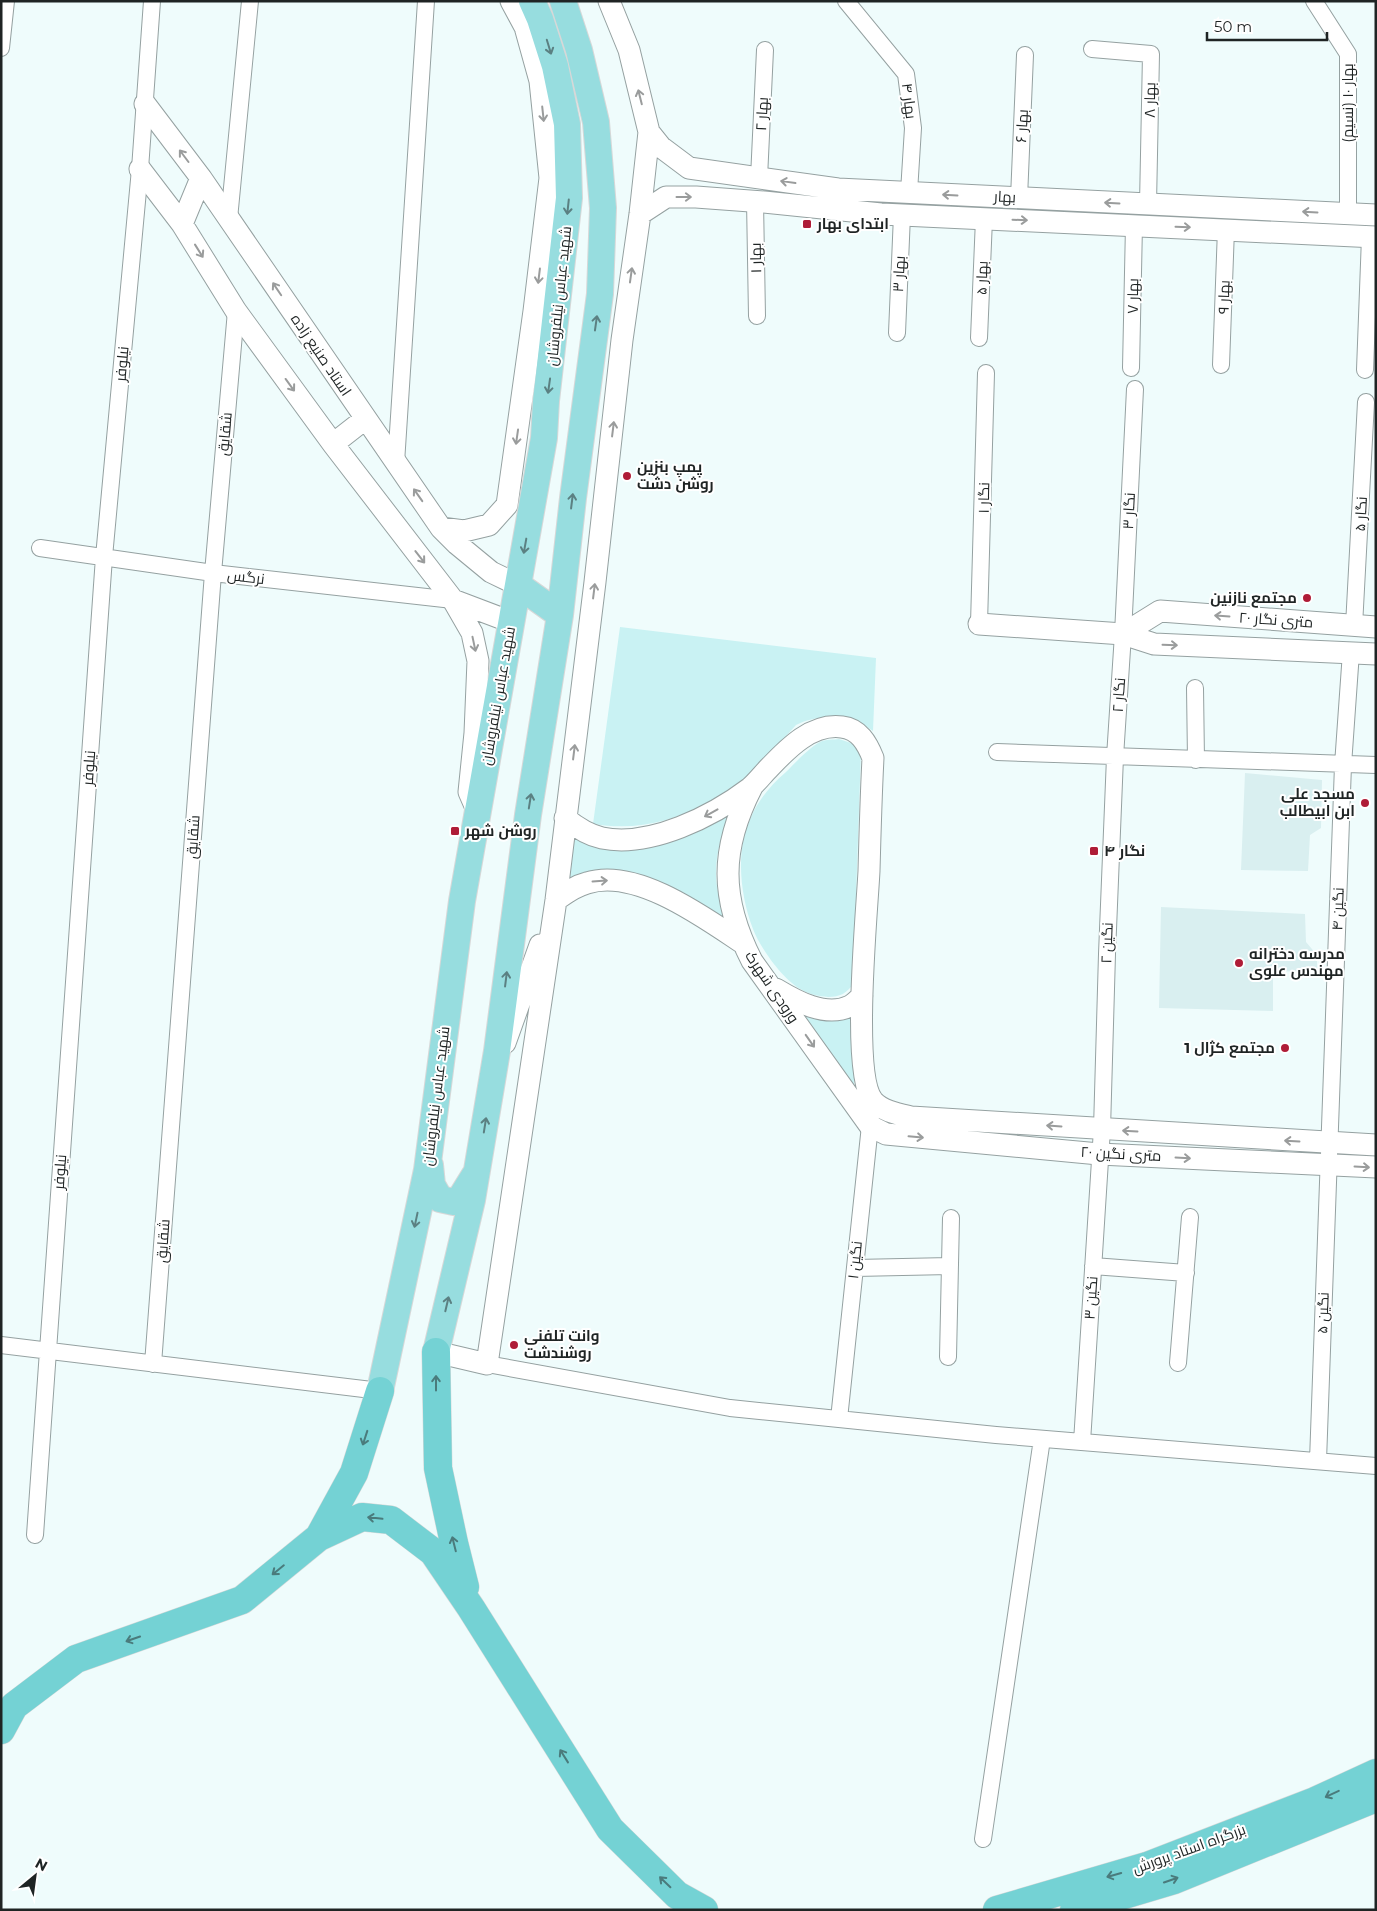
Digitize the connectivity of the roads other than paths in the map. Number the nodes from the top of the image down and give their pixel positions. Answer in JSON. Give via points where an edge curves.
{"nodes":[{"id":1,"x":6,"y":1,"type":"edge"},
{"id":2,"x":152,"y":1,"type":"edge"},
{"id":3,"x":250,"y":1,"type":"edge"},
{"id":4,"x":426,"y":1,"type":"edge"},
{"id":5,"x":511,"y":1,"type":"edge"},
{"id":6,"x":532,"y":1,"type":"edge"},
{"id":7,"x":563,"y":1,"type":"edge"},
{"id":8,"x":609,"y":1,"type":"edge"},
{"id":9,"x":846,"y":1,"type":"edge"},
{"id":10,"x":1314,"y":1,"type":"edge"},
{"id":11,"x":1,"y":48,"type":"edge"},
{"id":12,"x":1092,"y":49,"type":"dead end"},
{"id":13,"x":765,"y":50,"type":"dead end"},
{"id":14,"x":1025,"y":55,"type":"dead end"},
{"id":15,"x":145,"y":104,"type":"junction"},
{"id":16,"x":649,"y":132,"type":"junction"},
{"id":17,"x":140,"y":169,"type":"junction"},
{"id":18,"x":200,"y":178,"type":"junction"},
{"id":19,"x":759,"y":178,"type":"junction"},
{"id":20,"x":909,"y":192,"type":"junction"},
{"id":21,"x":1019,"y":198,"type":"junction"},
{"id":22,"x":755,"y":201,"type":"junction"},
{"id":23,"x":1148,"y":204,"type":"junction"},
{"id":24,"x":640,"y":214,"type":"junction"},
{"id":25,"x":1348,"y":214,"type":"junction"},
{"id":26,"x":902,"y":215,"type":"junction"},
{"id":27,"x":1376,"y":215,"type":"edge"},
{"id":28,"x":229,"y":219,"type":"junction"},
{"id":29,"x":984,"y":219,"type":"junction"},
{"id":30,"x":182,"y":224,"type":"junction"},
{"id":31,"x":1141,"y":225,"type":"junction"},
{"id":32,"x":1226,"y":229,"type":"junction"},
{"id":33,"x":1373,"y":237,"type":"edge"},
{"id":34,"x":236,"y":311,"type":"junction"},
{"id":35,"x":757,"y":316,"type":"dead end"},
{"id":36,"x":897,"y":332,"type":"dead end"},
{"id":37,"x":979,"y":338,"type":"dead end"},
{"id":38,"x":622,"y":340,"type":"junction"},
{"id":39,"x":592,"y":356,"type":"junction"},
{"id":40,"x":1221,"y":365,"type":"dead end"},
{"id":41,"x":1131,"y":368,"type":"dead end"},
{"id":42,"x":1365,"y":370,"type":"dead end"},
{"id":43,"x":986,"y":373,"type":"dead end"},
{"id":44,"x":1135,"y":389,"type":"dead end"},
{"id":45,"x":1366,"y":402,"type":"dead end"},
{"id":46,"x":520,"y":411,"type":"junction"},
{"id":47,"x":546,"y":414,"type":"junction"},
{"id":48,"x":365,"y":419,"type":"junction"},
{"id":49,"x":333,"y":444,"type":"junction"},
{"id":50,"x":396,"y":463,"type":"junction"},
{"id":51,"x":1368,"y":509,"type":"edge"},
{"id":52,"x":441,"y":528,"type":"junction"},
{"id":53,"x":40,"y":548,"type":"dead end"},
{"id":54,"x":104,"y":557,"type":"junction"},
{"id":55,"x":213,"y":573,"type":"junction"},
{"id":56,"x":518,"y":585,"type":"junction"},
{"id":57,"x":453,"y":600,"type":"junction"},
{"id":58,"x":560,"y":615,"type":"junction"},
{"id":59,"x":511,"y":622,"type":"junction"},
{"id":60,"x":980,"y":624,"type":"joint"},
{"id":61,"x":1354,"y":626,"type":"junction"},
{"id":62,"x":1376,"y":626,"type":"edge"},
{"id":63,"x":1123,"y":634,"type":"junction"},
{"id":64,"x":1351,"y":652,"type":"junction"},
{"id":65,"x":1376,"y":654,"type":"edge"},
{"id":66,"x":1195,"y":688,"type":"dead end"},
{"id":67,"x":997,"y":752,"type":"dead end"},
{"id":68,"x":1115,"y":757,"type":"junction"},
{"id":69,"x":1196,"y":760,"type":"junction"},
{"id":70,"x":1343,"y":765,"type":"junction"},
{"id":71,"x":1376,"y":766,"type":"edge"},
{"id":72,"x":752,"y":786,"type":"junction"},
{"id":73,"x":477,"y":811,"type":"junction"},
{"id":74,"x":565,"y":818,"type":"junction"},
{"id":75,"x":556,"y":900,"type":"junction"},
{"id":76,"x":744,"y":944,"type":"junction"},
{"id":77,"x":772,"y":987,"type":"junction"},
{"id":78,"x":862,"y":996,"type":"junction"},
{"id":79,"x":492,"y":1079,"type":"junction"},
{"id":80,"x":874,"y":1101,"type":"junction"},
{"id":81,"x":870,"y":1126,"type":"junction"},
{"id":82,"x":1102,"y":1129,"type":"junction"},
{"id":83,"x":1329,"y":1143,"type":"junction"},
{"id":84,"x":1376,"y":1145,"type":"edge"},
{"id":85,"x":1099,"y":1154,"type":"junction"},
{"id":86,"x":429,"y":1155,"type":"junction"},
{"id":87,"x":1329,"y":1165,"type":"junction"},
{"id":88,"x":1376,"y":1168,"type":"edge"},
{"id":89,"x":477,"y":1170,"type":"junction"},
{"id":90,"x":1190,"y":1217,"type":"dead end"},
{"id":91,"x":951,"y":1218,"type":"dead end"},
{"id":92,"x":950,"y":1266,"type":"junction"},
{"id":93,"x":1093,"y":1266,"type":"junction"},
{"id":94,"x":855,"y":1268,"type":"junction"},
{"id":95,"x":1186,"y":1273,"type":"junction"},
{"id":96,"x":1,"y":1345,"type":"edge"},
{"id":97,"x":47,"y":1351,"type":"junction"},
{"id":98,"x":436,"y":1352,"type":"junction"},
{"id":99,"x":948,"y":1357,"type":"dead end"},
{"id":100,"x":1178,"y":1363,"type":"dead end"},
{"id":101,"x":153,"y":1364,"type":"junction"},
{"id":102,"x":487,"y":1364,"type":"junction"},
{"id":103,"x":380,"y":1391,"type":"junction"},
{"id":104,"x":839,"y":1419,"type":"junction"},
{"id":105,"x":1042,"y":1439,"type":"junction"},
{"id":106,"x":1082,"y":1442,"type":"junction"},
{"id":107,"x":1318,"y":1461,"type":"junction"},
{"id":108,"x":1376,"y":1466,"type":"edge"},
{"id":109,"x":35,"y":1535,"type":"dead end"},
{"id":110,"x":319,"y":1537,"type":"junction"},
{"id":111,"x":471,"y":1608,"type":"junction"},
{"id":112,"x":1,"y":1730,"type":"edge"},
{"id":113,"x":1376,"y":1773,"type":"edge"},
{"id":114,"x":1376,"y":1798,"type":"edge"},
{"id":115,"x":983,"y":1838,"type":"dead end"},
{"id":116,"x":704,"y":1910,"type":"edge"},
{"id":117,"x":997,"y":1910,"type":"edge"},
{"id":118,"x":1074,"y":1910,"type":"edge"}],
"edges":[{"from":1,"to":11,"type":"street"},
{"from":2,"to":15,"type":"street","name":"نیلوفر"},
{"from":3,"to":28,"type":"street"},
{"from":4,"to":50,"type":"street"},
{"from":5,"to":46,"type":"street","one_way":true,"via":[[525,27],[540,81],[550,178]]},
{"from":6,"to":47,"type":"main road","name":"شهید عباس نیلفروشان","one_way":true,"via":[[555,66],[567,124],[569,198]]},
{"from":39,"to":7,"type":"main road","one_way":true,"via":[[600,294],[603,208],[596,122],[579,50]]},
{"from":16,"to":8,"type":"street","one_way":true,"via":[[629,50]]},
{"from":9,"to":20,"type":"street","name":"بهار ۴","via":[[906,74],[913,128]]},
{"from":10,"to":25,"type":"street","name":"بهار ۱۰ (نسیم)","via":[[1348,54]]},
{"from":12,"to":23,"type":"street","name":"بهار ۸","via":[[1151,54]]},
{"from":13,"to":19,"type":"street","name":"بهار ۲"},
{"from":14,"to":21,"type":"street","name":"بهار ۶"},
{"from":15,"to":17,"type":"street","name":"نیلوفر"},
{"from":18,"to":15,"type":"street","name":"استاد صنیع زاده","one_way":true},
{"from":16,"to":19,"type":"street","name":"بهار","via":[[662,148],[689,168]]},
{"from":16,"to":24,"type":"street"},
{"from":17,"to":30,"type":"street"},
{"from":17,"to":54,"type":"street","name":"نیلوفر"},
{"from":18,"to":28,"type":"street","name":"استاد صنیع زاده"},
{"from":18,"to":30,"type":"street"},
{"from":20,"to":19,"type":"street","name":"بهار","one_way":true,"via":[[838,189]]},
{"from":21,"to":20,"type":"street","name":"بهار","one_way":true},
{"from":23,"to":21,"type":"street","name":"بهار","one_way":true},
{"from":24,"to":22,"type":"street","name":"بهار","one_way":true,"via":[[666,197]]},
{"from":22,"to":26,"type":"street","name":"بهار"},
{"from":22,"to":35,"type":"street","name":"بهار ۱"},
{"from":25,"to":23,"type":"street","name":"بهار","one_way":true},
{"from":23,"to":31,"type":"street"},
{"from":38,"to":24,"type":"street","one_way":true},
{"from":25,"to":27,"type":"street","name":"بهار"},
{"from":26,"to":29,"type":"street","name":"بهار"},
{"from":26,"to":36,"type":"street","name":"بهار ۳"},
{"from":48,"to":28,"type":"street","name":"استاد صنیع زاده","one_way":true},
{"from":29,"to":31,"type":"street","name":"بهار","one_way":true},
{"from":29,"to":37,"type":"street","name":"بهار ۵"},
{"from":30,"to":34,"type":"street","one_way":true},
{"from":31,"to":32,"type":"street","name":"بهار","one_way":true},
{"from":31,"to":41,"type":"street","name":"بهار ۷"},
{"from":32,"to":33,"type":"street","name":"بهار"},
{"from":32,"to":40,"type":"street","name":"بهار ۹"},
{"from":33,"to":42,"type":"street"},
{"from":34,"to":49,"type":"street","one_way":true},
{"from":34,"to":55,"type":"street","name":"شقایق"},
{"from":38,"to":39,"type":"street"},
{"from":74,"to":38,"type":"street","one_way":true},
{"from":58,"to":39,"type":"main road","one_way":true},
{"from":43,"to":60,"type":"street","name":"نگار ۱"},
{"from":44,"to":63,"type":"street","name":"نگار ۳"},
{"from":45,"to":51,"type":"street","name":"نگار ۵"},
{"from":46,"to":47,"type":"street"},
{"from":46,"to":52,"type":"street","one_way":true,"via":[[507,505],[489,525],[464,531]]},
{"from":47,"to":56,"type":"main road","name":"شهید عباس نیلفروشان","one_way":true},
{"from":48,"to":49,"type":"street"},
{"from":48,"to":50,"type":"street","name":"استاد صنیع زاده"},
{"from":49,"to":57,"type":"street","one_way":true},
{"from":52,"to":50,"type":"street","name":"استاد صنیع زاده","one_way":true},
{"from":51,"to":61,"type":"street","name":"نگار ۵"},
{"from":52,"to":56,"type":"street","name":"استاد صنیع زاده","via":[[491,572]]},
{"from":53,"to":54,"type":"street","name":"نرگس"},
{"from":54,"to":55,"type":"street","name":"نرگس"},
{"from":54,"to":97,"type":"street","name":"نیلوفر"},
{"from":55,"to":57,"type":"street","name":"نرگس"},
{"from":55,"to":101,"type":"street","name":"شقایق"},
{"from":56,"to":58,"type":"main road"},
{"from":56,"to":59,"type":"main road","name":"شهید عباس نیلفروشان"},
{"from":57,"to":59,"type":"street"},
{"from":57,"to":73,"type":"street","one_way":true,"via":[[472,633],[478,661],[469,792]]},
{"from":58,"to":59,"type":"main road"},
{"from":79,"to":58,"type":"main road","one_way":true,"via":[[528,815]]},
{"from":59,"to":73,"type":"main road","name":"شهید عباس نیلفروشان"},
{"from":60,"to":63,"type":"street","name":"۲۰ متری نگار"},
{"from":61,"to":62,"type":"street","name":"۲۰ متری نگار"},
{"from":61,"to":63,"type":"street","name":"۲۰ متری نگار","one_way":true,"via":[[1160,611]]},
{"from":61,"to":64,"type":"street"},
{"from":63,"to":64,"type":"street","name":"۲۰ متری نگار","one_way":true,"via":[[1154,644]]},
{"from":63,"to":68,"type":"street","name":"نگار ۲"},
{"from":64,"to":65,"type":"street","name":"۲۰ متری نگار"},
{"from":64,"to":70,"type":"street"},
{"from":66,"to":69,"type":"street"},
{"from":67,"to":68,"type":"street"},
{"from":68,"to":69,"type":"street"},
{"from":68,"to":82,"type":"street","name":"نگین ۲"},
{"from":69,"to":70,"type":"street"},
{"from":70,"to":71,"type":"street"},
{"from":70,"to":83,"type":"street","name":"نگین ۴"},
{"from":72,"to":74,"type":"street","one_way":true,"via":[[721,807],[683,826],[631,839],[602,838]]},
{"from":72,"to":76,"type":"street","via":[[734,826],[727,869],[731,900]]},
{"from":72,"to":78,"type":"street","via":[[795,743],[821,728],[849,728],[868,745],[873,758]]},
{"from":73,"to":86,"type":"main road","name":"شهید عباس نیلفروشان"},
{"from":74,"to":75,"type":"street"},
{"from":75,"to":76,"type":"street","name":"ورودی شهرک","one_way":true,"via":[[587,882],[605,880],[637,885],[684,906]]},
{"from":75,"to":79,"type":"street"},
{"from":75,"to":102,"type":"street"},
{"from":76,"to":77,"type":"street","name":"ورودی شهرک","via":[[752,961]]},
{"from":77,"to":78,"type":"street","via":[[808,1006],[828,1010],[851,1006]]},
{"from":77,"to":81,"type":"street","name":"ورودی شهرک","one_way":true},
{"from":78,"to":80,"type":"street","via":[[863,1065],[866,1088]]},
{"from":89,"to":79,"type":"main road","one_way":true},
{"from":80,"to":81,"type":"street","name":"نگین ۱"},
{"from":82,"to":80,"type":"street","name":"۲۰ متری نگین","one_way":true,"via":[[911,1117],[888,1111]]},
{"from":81,"to":85,"type":"street","name":"۲۰ متری نگین","one_way":true,"via":[[886,1134]]},
{"from":81,"to":94,"type":"street","name":"نگین ۱"},
{"from":83,"to":82,"type":"street","name":"۲۰ متری نگین","one_way":true},
{"from":82,"to":85,"type":"street","name":"نگین ۲"},
{"from":83,"to":84,"type":"street","name":"۲۰ متری نگین"},
{"from":83,"to":87,"type":"street","name":"نگین ۴"},
{"from":85,"to":87,"type":"street","name":"۲۰ متری نگین","one_way":true},
{"from":85,"to":93,"type":"street","name":"نگین ۳"},
{"from":86,"to":89,"type":"main road","via":[[432,1185],[440,1199],[454,1202],[461,1197]]},
{"from":86,"to":103,"type":"main road","name":"شهید عباس نیلفروشان","one_way":true},
{"from":87,"to":88,"type":"street","name":"۲۰ متری نگین","one_way":true},
{"from":87,"to":107,"type":"street","name":"نگین ۵"},
{"from":98,"to":89,"type":"main road","one_way":true},
{"from":90,"to":95,"type":"street"},
{"from":91,"to":92,"type":"street"},
{"from":92,"to":94,"type":"street"},
{"from":92,"to":99,"type":"street"},
{"from":93,"to":95,"type":"street"},
{"from":93,"to":106,"type":"street","name":"نگین ۳"},
{"from":94,"to":104,"type":"street","name":"نگین ۱"},
{"from":95,"to":100,"type":"street"},
{"from":96,"to":97,"type":"street"},
{"from":97,"to":101,"type":"street"},
{"from":97,"to":109,"type":"street","name":"نیلوفر"},
{"from":98,"to":102,"type":"street"},
{"from":111,"to":98,"type":"highway","one_way":true,"via":[[438,1468]]},
{"from":101,"to":103,"type":"street"},
{"from":102,"to":104,"type":"street","via":[[730,1408]]},
{"from":103,"to":110,"type":"highway","one_way":true,"via":[[354,1473]]},
{"from":104,"to":105,"type":"street"},
{"from":105,"to":106,"type":"street"},
{"from":105,"to":115,"type":"street"},
{"from":106,"to":107,"type":"street"},
{"from":107,"to":108,"type":"street"},
{"from":111,"to":110,"type":"highway","one_way":true,"via":[[433,1552],[391,1520],[362,1517]]},
{"from":110,"to":112,"type":"highway","one_way":true,"via":[[242,1600],[76,1659],[14,1706]]},
{"from":116,"to":111,"type":"highway","one_way":true,"via":[[678,1895],[610,1829]]},
{"from":113,"to":117,"type":"highway","name":"بزرگراه استاد پرورش","one_way":true,"via":[[1315,1801],[1147,1866]]},
{"from":118,"to":114,"type":"highway","name":"بزرگراه استاد پرورش","one_way":true,"via":[[1174,1880]]}]}
